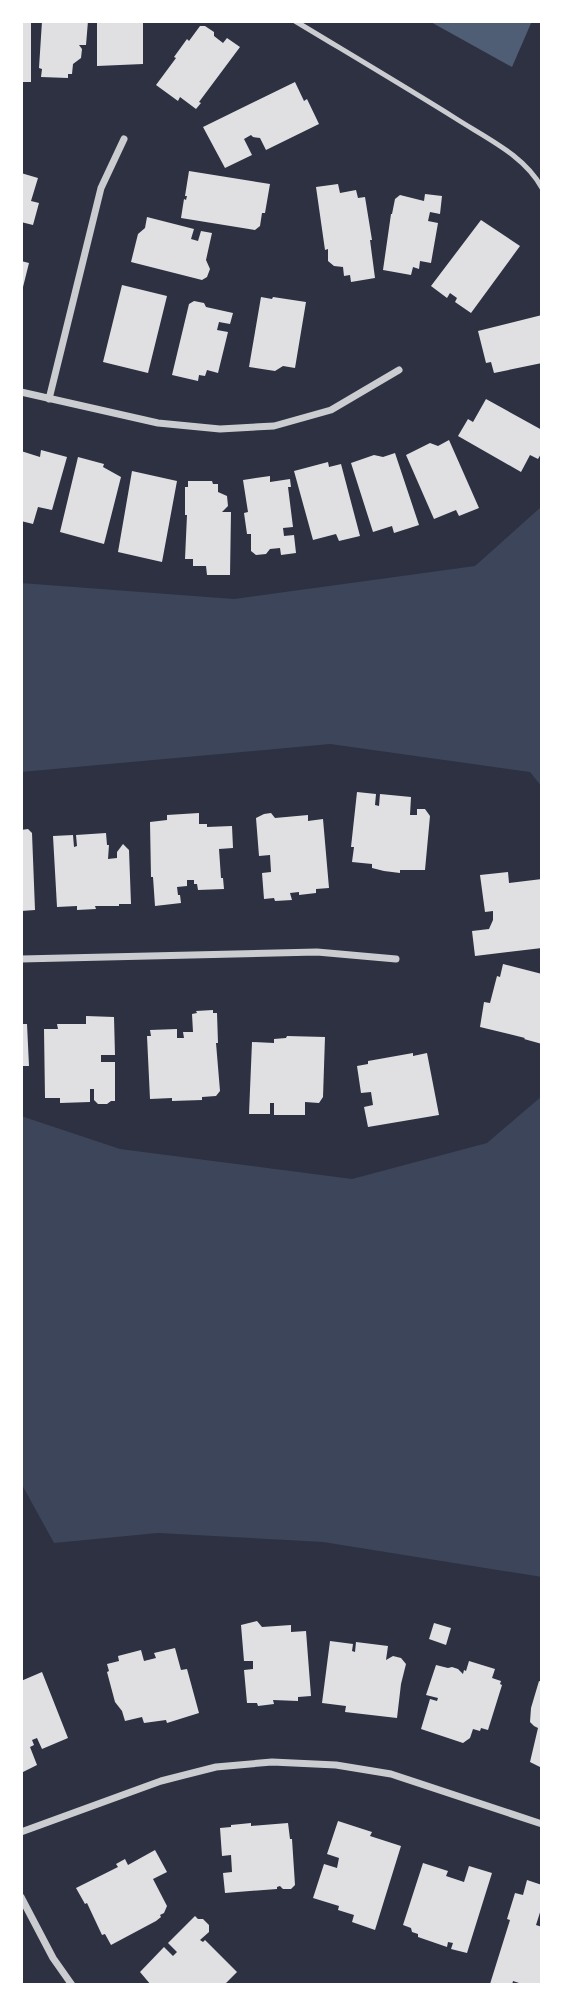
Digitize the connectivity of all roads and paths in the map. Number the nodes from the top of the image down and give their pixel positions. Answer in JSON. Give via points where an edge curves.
{"nodes":[{"id":1,"x":295,"y":21,"type":"edge"},
{"id":2,"x":124,"y":139,"type":"dead end"},
{"id":3,"x":542,"y":188,"type":"edge"},
{"id":4,"x":399,"y":370,"type":"dead end"},
{"id":5,"x":21,"y":392,"type":"edge"},
{"id":6,"x":49,"y":399,"type":"junction"},
{"id":7,"x":21,"y":959,"type":"edge"},
{"id":8,"x":396,"y":959,"type":"dead end"},
{"id":9,"x":542,"y":1824,"type":"edge"},
{"id":10,"x":21,"y":1832,"type":"edge"},
{"id":11,"x":21,"y":1897,"type":"edge"},
{"id":12,"x":72,"y":1985,"type":"edge"}],
"edges":[{"from":1,"to":3,"type":"lane","via":[[516,157]]},
{"from":2,"to":6,"type":"street","via":[[101,188]]},
{"from":4,"to":6,"type":"street","via":[[331,410],[274,426],[220,429],[158,423]]},
{"from":5,"to":6,"type":"street"},
{"from":7,"to":8,"type":"street","via":[[317,952]]},
{"from":9,"to":10,"type":"street","via":[[391,1774],[272,1762],[216,1767],[161,1781]]},
{"from":11,"to":12,"type":"street"}]}
